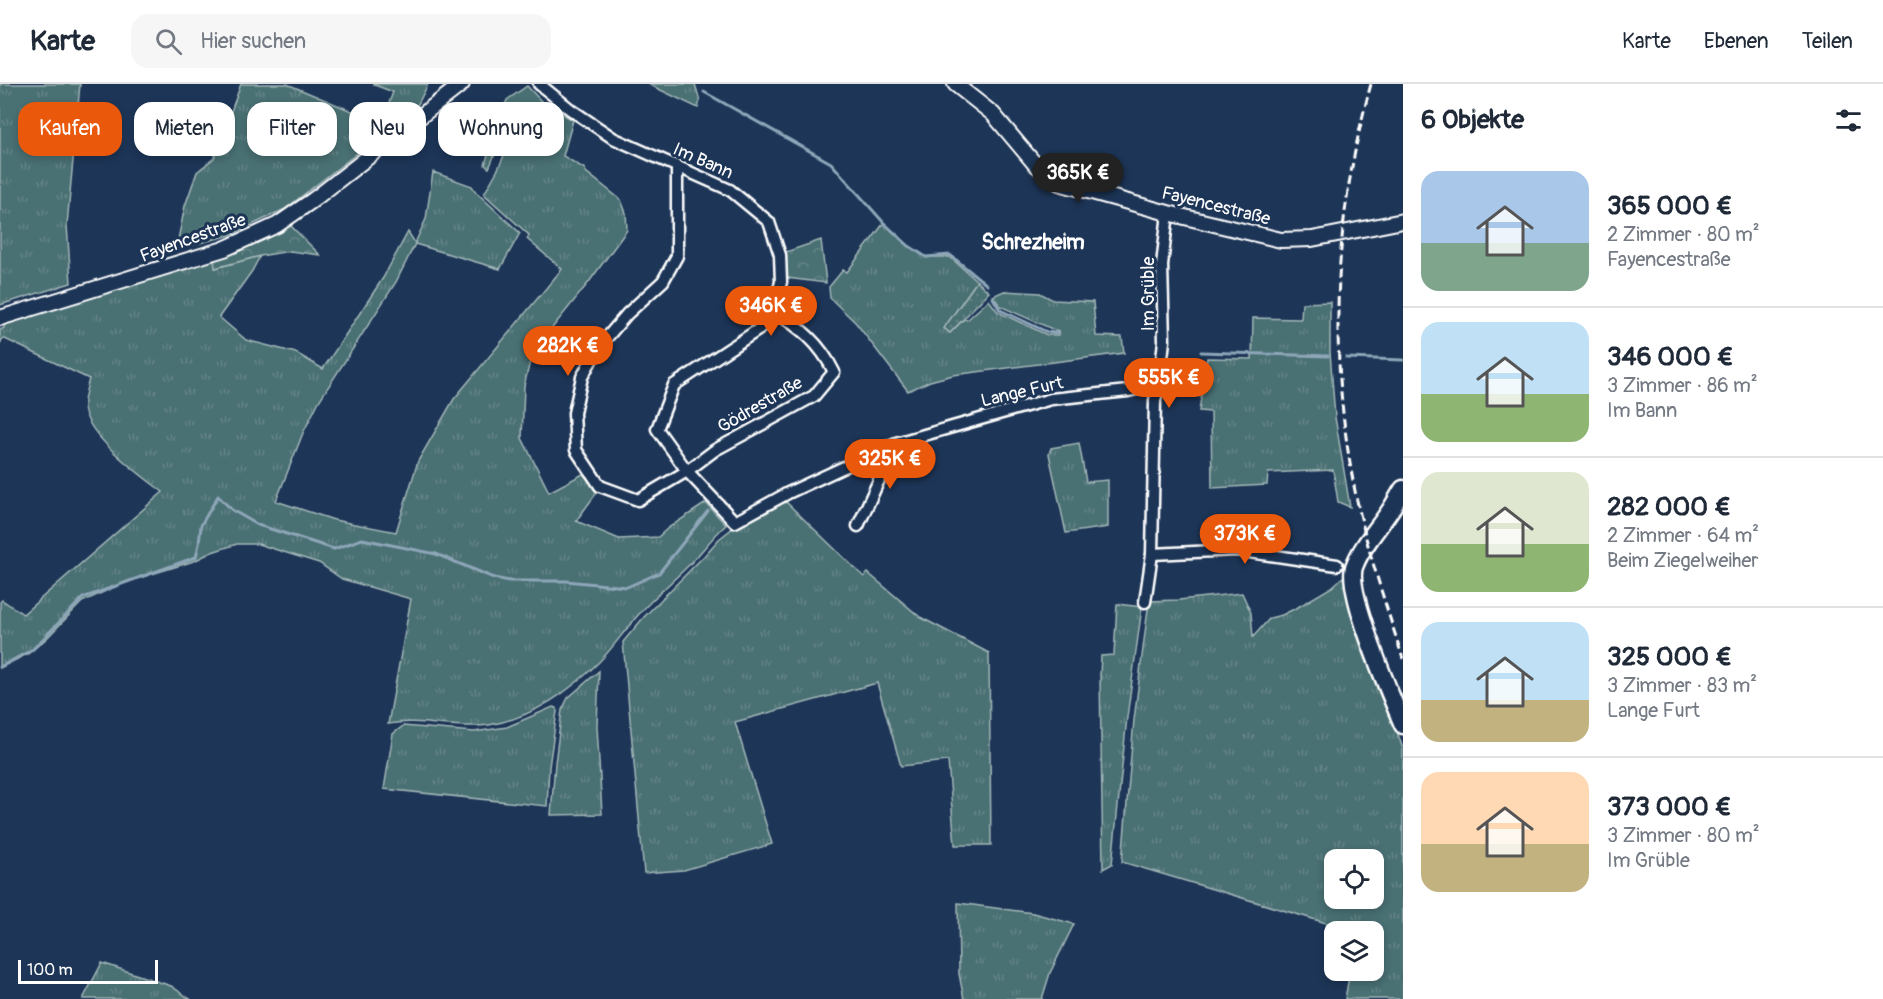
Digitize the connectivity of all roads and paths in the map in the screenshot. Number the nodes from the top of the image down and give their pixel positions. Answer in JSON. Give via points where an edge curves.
{"nodes":[{"id":1,"x":462,"y":84,"type":"edge"},
{"id":2,"x":539,"y":84,"type":"edge"},
{"id":3,"x":955,"y":84,"type":"edge"},
{"id":4,"x":677,"y":167,"type":"junction"},
{"id":5,"x":1168,"y":213,"type":"junction"},
{"id":6,"x":1403,"y":221,"type":"edge"},
{"id":7,"x":773,"y":311,"type":"junction"},
{"id":8,"x":0,"y":318,"type":"edge"},
{"id":9,"x":1159,"y":384,"type":"junction"},
{"id":10,"x":896,"y":443,"type":"junction"},
{"id":11,"x":687,"y":471,"type":"junction"},
{"id":12,"x":1403,"y":489,"type":"edge"},
{"id":13,"x":735,"y":522,"type":"joint"},
{"id":14,"x":858,"y":526,"type":"dead end"},
{"id":15,"x":1152,"y":554,"type":"junction"},
{"id":16,"x":1337,"y":565,"type":"dead end"},
{"id":17,"x":1145,"y":602,"type":"dead end"},
{"id":18,"x":1403,"y":725,"type":"edge"}],
"edges":[{"from":1,"to":8,"type":"street","name":"Fayencestraße","via":[[277,225],[214,253]]},
{"from":2,"to":4,"type":"street","name":"Im Bann","via":[[613,138]]},
{"from":3,"to":5,"type":"street","name":"Fayencestraße","via":[[993,114],[1035,164],[1059,183]]},
{"from":4,"to":7,"type":"street","name":"Im Bann","via":[[730,190],[769,222],[780,255],[781,282]]},
{"from":4,"to":11,"type":"street","via":[[677,256],[663,281],[598,348],[582,377],[574,414],[576,450],[600,486],[638,500]]},
{"from":5,"to":6,"type":"street","name":"Fayencestraße","via":[[1281,240]]},
{"from":5,"to":9,"type":"street","name":"Im Grüble","via":[[1162,265],[1164,341]]},
{"from":7,"to":11,"type":"street","name":"Im Bann","via":[[758,330],[674,385],[657,429]]},
{"from":7,"to":11,"type":"street","name":"Gödrestraße","via":[[816,344],[834,372],[814,396],[715,450]]},
{"from":9,"to":10,"type":"street","name":"Lange Furt","via":[[1051,399]]},
{"from":9,"to":15,"type":"street","name":"Im Grüble","via":[[1155,400]]},
{"from":10,"to":13,"type":"street","name":"Lange Furt"},
{"from":10,"to":14,"type":"street"},
{"from":11,"to":13,"type":"street","name":"Im Bann"},
{"from":12,"to":18,"type":"main road","via":[[1367,542],[1354,567],[1353,578],[1359,608]]},
{"from":15,"to":16,"type":"street","via":[[1236,550]]},
{"from":15,"to":17,"type":"street","name":"Im Grüble"}]}
